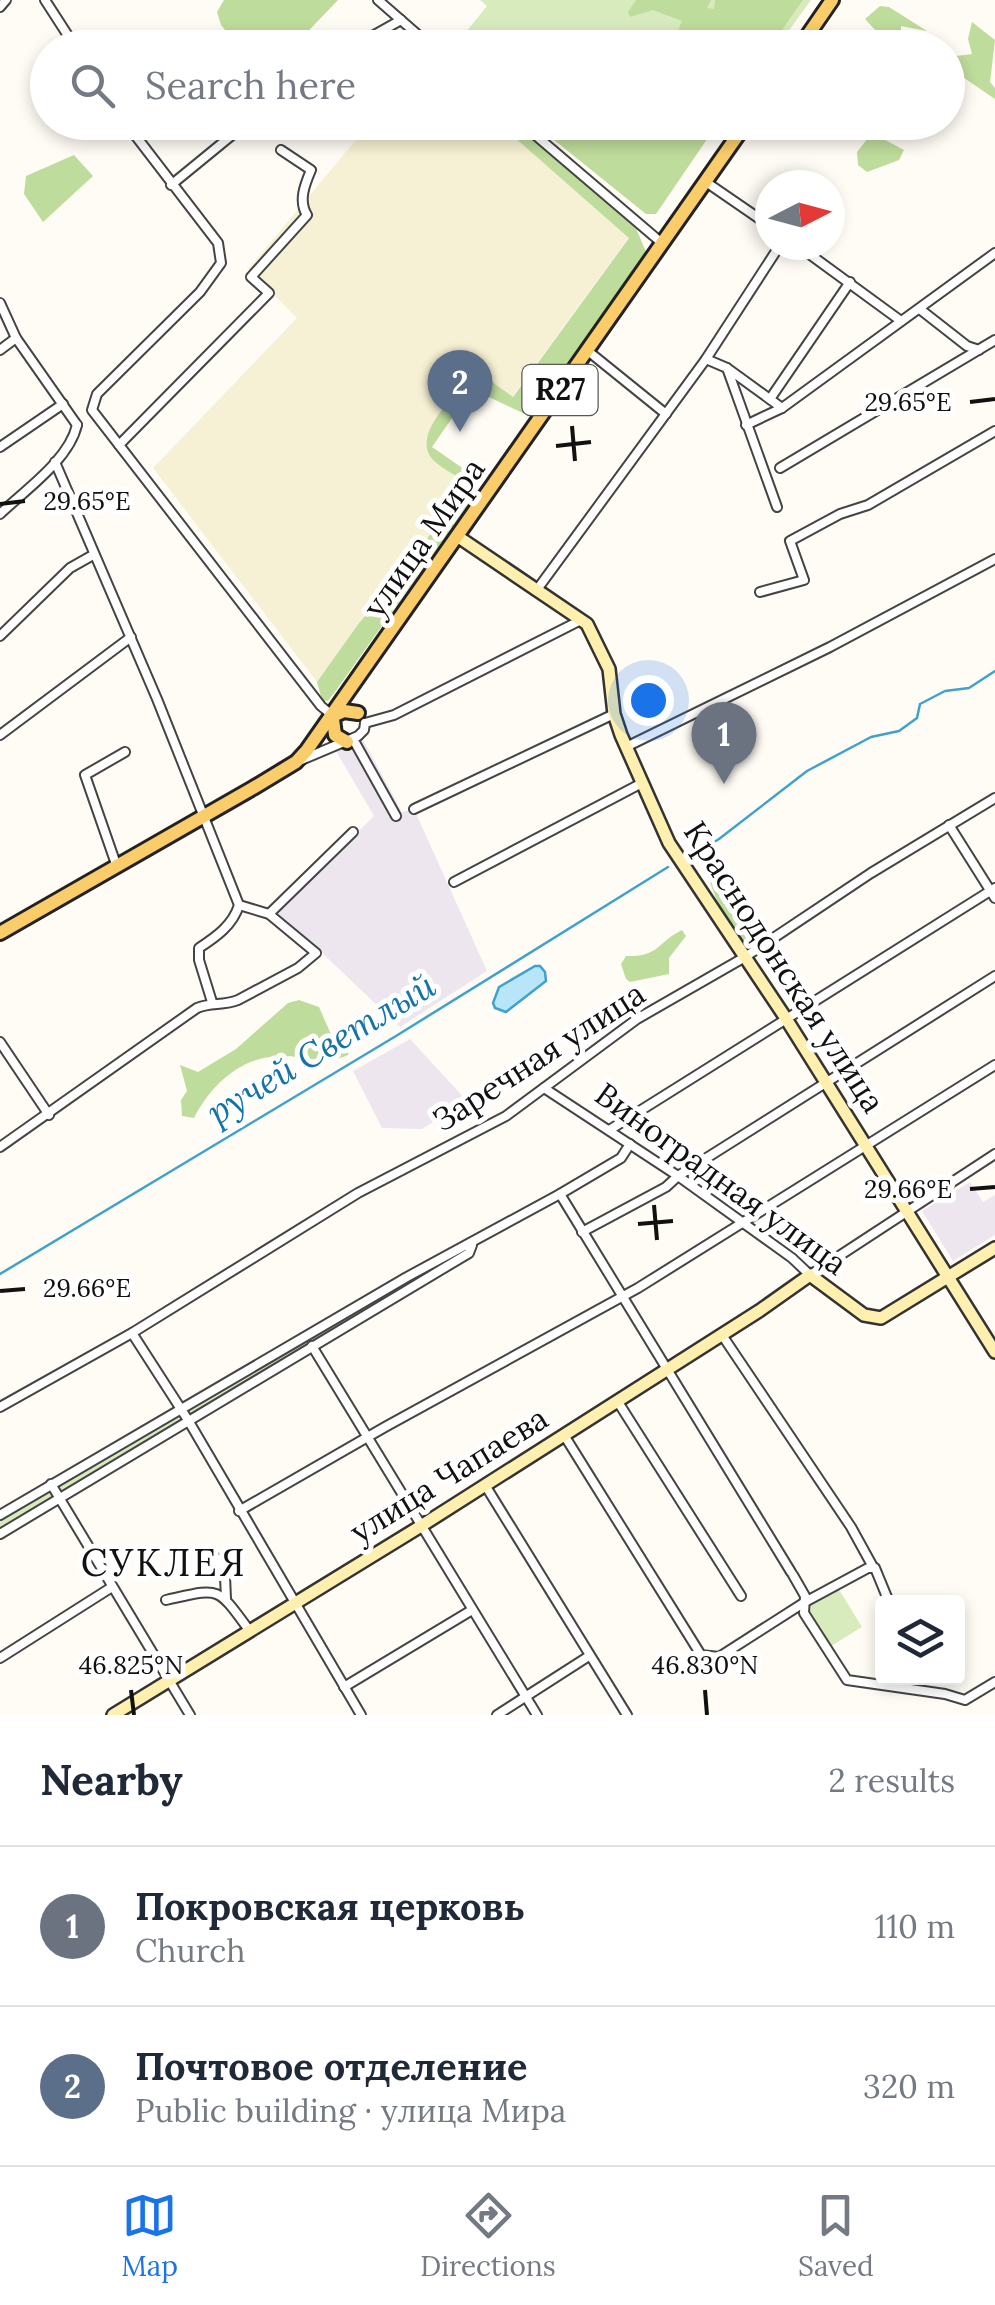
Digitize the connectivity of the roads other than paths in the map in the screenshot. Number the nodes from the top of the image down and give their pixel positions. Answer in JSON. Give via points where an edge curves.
{"nodes":[{"id":1,"x":6,"y":0,"type":"edge"},
{"id":2,"x":45,"y":0,"type":"edge"},
{"id":3,"x":378,"y":0,"type":"edge"},
{"id":4,"x":832,"y":0,"type":"edge"},
{"id":5,"x":0,"y":7,"type":"edge"},
{"id":6,"x":401,"y":20,"type":"junction"},
{"id":7,"x":64,"y":30,"type":"edge"},
{"id":8,"x":384,"y":30,"type":"edge"},
{"id":9,"x":412,"y":30,"type":"edge"},
{"id":10,"x":811,"y":30,"type":"edge"},
{"id":11,"x":137,"y":140,"type":"edge"},
{"id":12,"x":226,"y":140,"type":"edge"},
{"id":13,"x":541,"y":140,"type":"edge"},
{"id":14,"x":735,"y":140,"type":"edge"},
{"id":15,"x":281,"y":150,"type":"dead end"},
{"id":16,"x":706,"y":182,"type":"junction"},
{"id":17,"x":171,"y":185,"type":"junction"},
{"id":18,"x":755,"y":216,"type":"edge"},
{"id":19,"x":662,"y":244,"type":"junction"},
{"id":20,"x":995,"y":254,"type":"edge"},
{"id":21,"x":770,"y":260,"type":"edge"},
{"id":22,"x":819,"y":260,"type":"edge"},
{"id":23,"x":850,"y":282,"type":"junction"},
{"id":24,"x":0,"y":304,"type":"edge"},
{"id":25,"x":920,"y":310,"type":"junction"},
{"id":26,"x":901,"y":321,"type":"junction"},
{"id":27,"x":16,"y":338,"type":"junction"},
{"id":28,"x":995,"y":340,"type":"edge"},
{"id":29,"x":0,"y":350,"type":"edge"},
{"id":30,"x":979,"y":350,"type":"junction"},
{"id":31,"x":588,"y":351,"type":"junction"},
{"id":32,"x":706,"y":359,"type":"junction"},
{"id":33,"x":727,"y":368,"type":"junction"},
{"id":34,"x":770,"y":399,"type":"junction"},
{"id":35,"x":63,"y":404,"type":"junction"},
{"id":36,"x":782,"y":408,"type":"junction"},
{"id":37,"x":94,"y":413,"type":"junction"},
{"id":38,"x":666,"y":414,"type":"junction"},
{"id":39,"x":77,"y":425,"type":"junction"},
{"id":40,"x":746,"y":425,"type":"junction"},
{"id":41,"x":995,"y":432,"type":"edge"},
{"id":42,"x":119,"y":446,"type":"junction"},
{"id":43,"x":0,"y":447,"type":"edge"},
{"id":44,"x":54,"y":462,"type":"junction"},
{"id":45,"x":780,"y":468,"type":"dead end"},
{"id":46,"x":778,"y":507,"type":"dead end"},
{"id":47,"x":0,"y":514,"type":"edge"},
{"id":48,"x":457,"y":536,"type":"junction"},
{"id":49,"x":94,"y":555,"type":"junction"},
{"id":50,"x":995,"y":559,"type":"edge"},
{"id":51,"x":536,"y":591,"type":"junction"},
{"id":52,"x":760,"y":592,"type":"dead end"},
{"id":53,"x":581,"y":620,"type":"junction"},
{"id":54,"x":0,"y":636,"type":"edge"},
{"id":55,"x":131,"y":636,"type":"junction"},
{"id":56,"x":349,"y":694,"type":"junction"},
{"id":57,"x":614,"y":714,"type":"junction"},
{"id":58,"x":333,"y":716,"type":"junction"},
{"id":59,"x":361,"y":718,"type":"junction"},
{"id":60,"x":1,"y":732,"type":"edge"},
{"id":61,"x":350,"y":741,"type":"junction"},
{"id":62,"x":626,"y":748,"type":"junction"},
{"id":63,"x":125,"y":752,"type":"dead end"},
{"id":64,"x":296,"y":762,"type":"junction"},
{"id":65,"x":642,"y":783,"type":"junction"},
{"id":66,"x":995,"y":798,"type":"edge"},
{"id":67,"x":414,"y":809,"type":"dead end"},
{"id":68,"x":204,"y":816,"type":"junction"},
{"id":69,"x":396,"y":816,"type":"dead end"},
{"id":70,"x":949,"y":825,"type":"junction"},
{"id":71,"x":353,"y":832,"type":"dead end"},
{"id":72,"x":117,"y":867,"type":"junction"},
{"id":73,"x":454,"y":882,"type":"dead end"},
{"id":74,"x":994,"y":892,"type":"edge"},
{"id":75,"x":239,"y":905,"type":"junction"},
{"id":76,"x":269,"y":914,"type":"junction"},
{"id":77,"x":0,"y":933,"type":"edge"},
{"id":78,"x":745,"y":957,"type":"junction"},
{"id":79,"x":995,"y":976,"type":"edge"},
{"id":80,"x":212,"y":1002,"type":"junction"},
{"id":81,"x":786,"y":1017,"type":"junction"},
{"id":82,"x":0,"y":1042,"type":"edge"},
{"id":83,"x":995,"y":1064,"type":"edge"},
{"id":84,"x":826,"y":1080,"type":"junction"},
{"id":85,"x":544,"y":1088,"type":"junction"},
{"id":86,"x":49,"y":1115,"type":"junction"},
{"id":87,"x":611,"y":1129,"type":"junction"},
{"id":88,"x":630,"y":1144,"type":"junction"},
{"id":89,"x":867,"y":1147,"type":"junction"},
{"id":90,"x":0,"y":1148,"type":"edge"},
{"id":91,"x":995,"y":1154,"type":"edge"},
{"id":92,"x":645,"y":1155,"type":"junction"},
{"id":93,"x":620,"y":1158,"type":"junction"},
{"id":94,"x":678,"y":1176,"type":"junction"},
{"id":95,"x":560,"y":1194,"type":"junction"},
{"id":96,"x":908,"y":1213,"type":"junction"},
{"id":97,"x":744,"y":1223,"type":"junction"},
{"id":98,"x":582,"y":1232,"type":"junction"},
{"id":99,"x":473,"y":1243,"type":"junction"},
{"id":100,"x":995,"y":1248,"type":"edge"},
{"id":101,"x":810,"y":1275,"type":"junction"},
{"id":102,"x":948,"y":1277,"type":"junction"},
{"id":103,"x":620,"y":1297,"type":"junction"},
{"id":104,"x":132,"y":1333,"type":"junction"},
{"id":105,"x":722,"y":1335,"type":"junction"},
{"id":106,"x":308,"y":1338,"type":"junction"},
{"id":107,"x":313,"y":1348,"type":"junction"},
{"id":108,"x":995,"y":1352,"type":"edge"},
{"id":109,"x":665,"y":1370,"type":"junction"},
{"id":110,"x":618,"y":1402,"type":"junction"},
{"id":111,"x":0,"y":1408,"type":"edge"},
{"id":112,"x":181,"y":1409,"type":"junction"},
{"id":113,"x":188,"y":1420,"type":"junction"},
{"id":114,"x":564,"y":1436,"type":"junction"},
{"id":115,"x":367,"y":1437,"type":"junction"},
{"id":116,"x":51,"y":1484,"type":"junction"},
{"id":117,"x":485,"y":1486,"type":"junction"},
{"id":118,"x":60,"y":1498,"type":"junction"},
{"id":119,"x":239,"y":1511,"type":"junction"},
{"id":120,"x":0,"y":1515,"type":"edge"},
{"id":121,"x":421,"y":1526,"type":"junction"},
{"id":122,"x":0,"y":1534,"type":"edge"},
{"id":123,"x":216,"y":1558,"type":"dead end"},
{"id":124,"x":873,"y":1567,"type":"junction"},
{"id":125,"x":112,"y":1587,"type":"junction"},
{"id":126,"x":886,"y":1595,"type":"edge"},
{"id":127,"x":741,"y":1596,"type":"dead end"},
{"id":128,"x":226,"y":1599,"type":"junction"},
{"id":129,"x":166,"y":1600,"type":"dead end"},
{"id":130,"x":805,"y":1602,"type":"junction"},
{"id":131,"x":293,"y":1603,"type":"junction"},
{"id":132,"x":472,"y":1610,"type":"junction"},
{"id":133,"x":249,"y":1630,"type":"junction"},
{"id":134,"x":589,"y":1656,"type":"junction"},
{"id":135,"x":0,"y":1658,"type":"edge"},
{"id":136,"x":168,"y":1680,"type":"junction"},
{"id":137,"x":995,"y":1682,"type":"edge"},
{"id":138,"x":344,"y":1687,"type":"junction"},
{"id":139,"x":525,"y":1697,"type":"junction"},
{"id":140,"x":113,"y":1715,"type":"edge"},
{"id":141,"x":190,"y":1715,"type":"edge"},
{"id":142,"x":361,"y":1715,"type":"edge"},
{"id":143,"x":497,"y":1715,"type":"edge"},
{"id":144,"x":537,"y":1715,"type":"edge"},
{"id":145,"x":627,"y":1715,"type":"edge"}],
"edges":[{"from":1,"to":5,"type":"street"},
{"from":2,"to":7,"type":"street"},
{"from":3,"to":6,"type":"street"},
{"from":4,"to":10,"type":"main road"},
{"from":6,"to":8,"type":"street"},
{"from":6,"to":9,"type":"street"},
{"from":11,"to":17,"type":"street"},
{"from":12,"to":17,"type":"street"},
{"from":13,"to":19,"type":"street"},
{"from":14,"to":16,"type":"main road","name":"улица Мира","number":"R27"},
{"from":15,"to":42,"type":"street","via":[[311,170],[303,190],[307,214],[251,277],[269,292]]},
{"from":16,"to":18,"type":"street"},
{"from":16,"to":19,"type":"main road","name":"улица Мира","number":"R27"},
{"from":17,"to":37,"type":"street","via":[[218,243],[221,263],[98,394]]},
{"from":19,"to":31,"type":"main road","name":"улица Мира","number":"R27"},
{"from":20,"to":25,"type":"street"},
{"from":21,"to":32,"type":"street"},
{"from":22,"to":23,"type":"street"},
{"from":23,"to":26,"type":"street"},
{"from":23,"to":34,"type":"street"},
{"from":24,"to":27,"type":"street"},
{"from":25,"to":26,"type":"street"},
{"from":25,"to":30,"type":"street"},
{"from":26,"to":36,"type":"street"},
{"from":27,"to":29,"type":"street"},
{"from":27,"to":35,"type":"street"},
{"from":28,"to":30,"type":"street"},
{"from":30,"to":45,"type":"street"},
{"from":31,"to":38,"type":"street"},
{"from":31,"to":48,"type":"main road","name":"улица Мира","number":"R27"},
{"from":32,"to":33,"type":"street"},
{"from":32,"to":38,"type":"street"},
{"from":33,"to":34,"type":"street"},
{"from":33,"to":40,"type":"street"},
{"from":34,"to":36,"type":"street"},
{"from":35,"to":39,"type":"street"},
{"from":35,"to":43,"type":"street"},
{"from":36,"to":40,"type":"street"},
{"from":37,"to":39,"type":"street"},
{"from":37,"to":42,"type":"street"},
{"from":38,"to":51,"type":"street"},
{"from":39,"to":44,"type":"street"},
{"from":40,"to":46,"type":"street"},
{"from":41,"to":52,"type":"street","via":[[868,506],[790,541],[804,580]]},
{"from":42,"to":58,"type":"street"},
{"from":44,"to":47,"type":"street"},
{"from":44,"to":49,"type":"street"},
{"from":48,"to":51,"type":"street","name":"Краснодонская улица"},
{"from":48,"to":56,"type":"main road","name":"улица Мира","number":"R27"},
{"from":49,"to":54,"type":"street","via":[[70,568]]},
{"from":49,"to":55,"type":"street"},
{"from":50,"to":62,"type":"street"},
{"from":51,"to":53,"type":"street","name":"Краснодонская улица"},
{"from":53,"to":57,"type":"street","name":"Краснодонская улица","via":[[609,669]]},
{"from":53,"to":59,"type":"street","via":[[394,715]]},
{"from":55,"to":60,"type":"street"},
{"from":55,"to":68,"type":"street"},
{"from":56,"to":58,"type":"main road","name":"улица Мира","number":"R27"},
{"from":56,"to":59,"type":"street"},
{"from":57,"to":62,"type":"street","name":"Краснодонская улица"},
{"from":57,"to":67,"type":"street"},
{"from":58,"to":59,"type":"main road","via":[[344,710]]},
{"from":58,"to":61,"type":"main road","via":[[335,735]]},
{"from":58,"to":64,"type":"main road","number":"R27"},
{"from":59,"to":61,"type":"street","via":[[362,733]]},
{"from":61,"to":64,"type":"street"},
{"from":61,"to":69,"type":"street"},
{"from":62,"to":65,"type":"street","name":"Краснодонская улица"},
{"from":63,"to":72,"type":"street","via":[[84,775]]},
{"from":64,"to":68,"type":"main road","number":"R27"},
{"from":65,"to":73,"type":"street"},
{"from":65,"to":78,"type":"street","name":"Краснодонская улица","via":[[669,843]]},
{"from":66,"to":70,"type":"street","name":"Заречная улица"},
{"from":68,"to":72,"type":"main road","number":"R27"},
{"from":68,"to":75,"type":"street"},
{"from":70,"to":74,"type":"street"},
{"from":70,"to":78,"type":"street","name":"Заречная улица"},
{"from":71,"to":76,"type":"street"},
{"from":72,"to":77,"type":"main road","number":"R27"},
{"from":74,"to":81,"type":"street"},
{"from":75,"to":76,"type":"street"},
{"from":75,"to":80,"type":"street","via":[[236,916],[199,948]]},
{"from":76,"to":80,"type":"street","via":[[316,952],[238,1000]]},
{"from":78,"to":81,"type":"street","name":"Краснодонская улица"},
{"from":78,"to":85,"type":"street","name":"Заречная улица","via":[[637,1020]]},
{"from":79,"to":84,"type":"street"},
{"from":80,"to":86,"type":"street"},
{"from":81,"to":84,"type":"street","name":"Краснодонская улица"},
{"from":81,"to":87,"type":"street"},
{"from":82,"to":86,"type":"street"},
{"from":83,"to":89,"type":"street"},
{"from":84,"to":89,"type":"street","name":"Краснодонская улица"},
{"from":84,"to":94,"type":"street"},
{"from":85,"to":87,"type":"street","name":"Виноградная улица"},
{"from":85,"to":104,"type":"street","name":"Заречная улица"},
{"from":86,"to":90,"type":"street"},
{"from":87,"to":88,"type":"street","name":"Виноградная улица"},
{"from":88,"to":92,"type":"street","name":"Виноградная улица"},
{"from":88,"to":93,"type":"street"},
{"from":89,"to":96,"type":"street","name":"Краснодонская улица"},
{"from":89,"to":97,"type":"street"},
{"from":91,"to":96,"type":"street"},
{"from":92,"to":93,"type":"street"},
{"from":92,"to":94,"type":"street","name":"Виноградная улица"},
{"from":93,"to":95,"type":"street"},
{"from":94,"to":97,"type":"street","name":"Виноградная улица"},
{"from":94,"to":98,"type":"street"},
{"from":95,"to":98,"type":"street"},
{"from":95,"to":99,"type":"street"},
{"from":96,"to":101,"type":"street"},
{"from":96,"to":102,"type":"street","name":"Краснодонская улица"},
{"from":97,"to":101,"type":"street","name":"Виноградная улица"},
{"from":97,"to":103,"type":"street"},
{"from":98,"to":103,"type":"street"},
{"from":99,"to":106,"type":"street"},
{"from":99,"to":107,"type":"street","via":[[470,1253]]},
{"from":100,"to":102,"type":"street"},
{"from":101,"to":102,"type":"street","name":"Виноградная улица","via":[[873,1319]]},
{"from":101,"to":105,"type":"street","name":"улица Чапаева"},
{"from":102,"to":108,"type":"street","name":"Краснодонская улица"},
{"from":103,"to":109,"type":"street"},
{"from":103,"to":115,"type":"street"},
{"from":104,"to":111,"type":"street","name":"Заречная улица"},
{"from":104,"to":112,"type":"street"},
{"from":105,"to":109,"type":"street","name":"улица Чапаева"},
{"from":105,"to":124,"type":"street"},
{"from":106,"to":107,"type":"street"},
{"from":106,"to":112,"type":"street"},
{"from":107,"to":113,"type":"street"},
{"from":107,"to":115,"type":"street"},
{"from":109,"to":110,"type":"street","name":"улица Чапаева"},
{"from":109,"to":130,"type":"street"},
{"from":110,"to":114,"type":"street","name":"улица Чапаева"},
{"from":110,"to":127,"type":"street"},
{"from":112,"to":113,"type":"street"},
{"from":112,"to":116,"type":"street"},
{"from":113,"to":118,"type":"street"},
{"from":113,"to":119,"type":"street"},
{"from":114,"to":117,"type":"street","name":"улица Чапаева"},
{"from":114,"to":130,"type":"street","via":[[701,1655],[719,1657]]},
{"from":115,"to":119,"type":"street"},
{"from":115,"to":121,"type":"street"},
{"from":116,"to":118,"type":"street"},
{"from":116,"to":120,"type":"street"},
{"from":117,"to":121,"type":"street","name":"улица Чапаева"},
{"from":117,"to":134,"type":"street"},
{"from":118,"to":122,"type":"street"},
{"from":118,"to":125,"type":"street"},
{"from":119,"to":131,"type":"street"},
{"from":121,"to":131,"type":"street","name":"улица Чапаева"},
{"from":121,"to":132,"type":"street"},
{"from":123,"to":128,"type":"street"},
{"from":124,"to":126,"type":"street"},
{"from":124,"to":130,"type":"street"},
{"from":125,"to":135,"type":"street"},
{"from":125,"to":136,"type":"street"},
{"from":128,"to":129,"type":"street","via":[[209,1590]]},
{"from":128,"to":133,"type":"street"},
{"from":130,"to":137,"type":"street","via":[[804,1613],[850,1682],[965,1700]]},
{"from":131,"to":133,"type":"street","name":"улица Чапаева"},
{"from":131,"to":138,"type":"street"},
{"from":132,"to":138,"type":"street"},
{"from":132,"to":139,"type":"street"},
{"from":133,"to":136,"type":"street","name":"улица Чапаева"},
{"from":134,"to":139,"type":"street"},
{"from":134,"to":145,"type":"street"},
{"from":136,"to":140,"type":"street","name":"улица Чапаева"},
{"from":136,"to":141,"type":"street"},
{"from":138,"to":142,"type":"street"},
{"from":139,"to":143,"type":"street"},
{"from":139,"to":144,"type":"street"}]}
